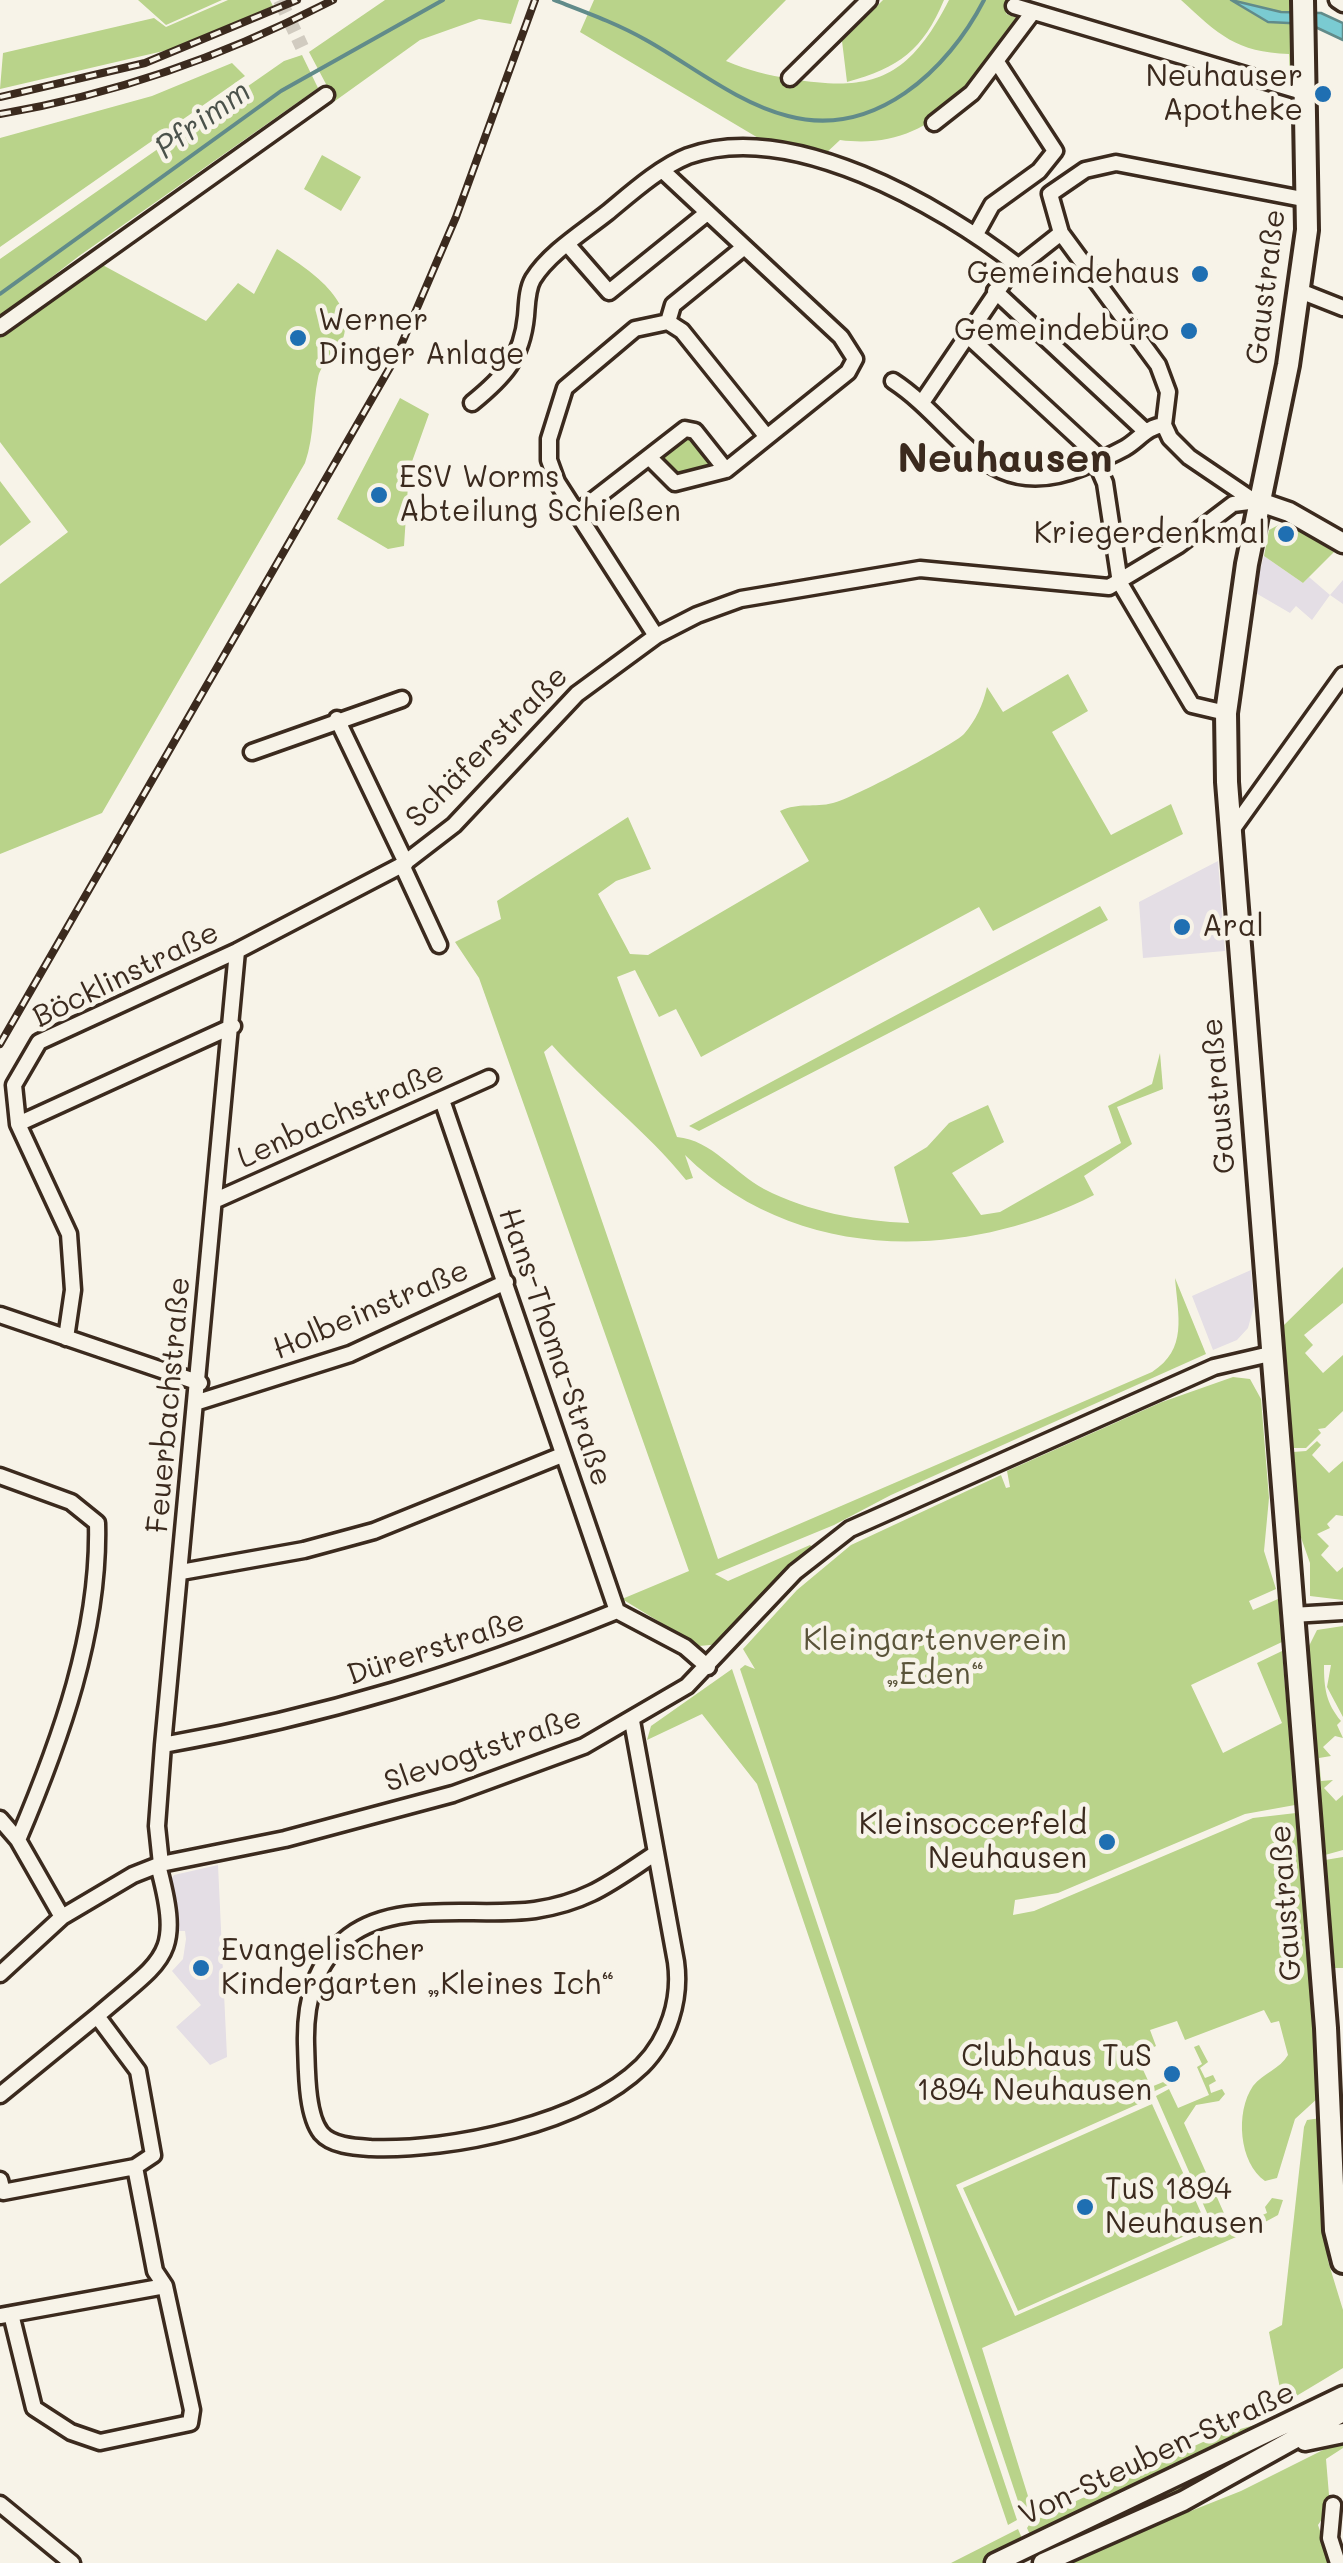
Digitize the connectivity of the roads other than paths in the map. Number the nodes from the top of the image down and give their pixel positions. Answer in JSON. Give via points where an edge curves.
{"nodes":[{"id":1,"x":869,"y":0,"type":"edge"},
{"id":2,"x":1303,"y":0,"type":"edge"},
{"id":3,"x":1014,"y":6,"type":"dead end"},
{"id":4,"x":1033,"y":12,"type":"junction"},
{"id":5,"x":997,"y":62,"type":"junction"},
{"id":6,"x":790,"y":78,"type":"dead end"},
{"id":7,"x":1306,"y":93,"type":"junction"},
{"id":8,"x":326,"y":95,"type":"dead end"},
{"id":9,"x":934,"y":124,"type":"dead end"},
{"id":10,"x":663,"y":172,"type":"junction"},
{"id":11,"x":1308,"y":200,"type":"junction"},
{"id":12,"x":707,"y":214,"type":"junction"},
{"id":13,"x":1061,"y":232,"type":"junction"},
{"id":14,"x":976,"y":234,"type":"junction"},
{"id":15,"x":568,"y":245,"type":"junction"},
{"id":16,"x":743,"y":248,"type":"junction"},
{"id":17,"x":1018,"y":266,"type":"junction"},
{"id":18,"x":1300,"y":290,"type":"junction"},
{"id":19,"x":995,"y":291,"type":"junction"},
{"id":20,"x":1343,"y":308,"type":"edge"},
{"id":21,"x":668,"y":322,"type":"junction"},
{"id":22,"x":0,"y":327,"type":"edge"},
{"id":23,"x":968,"y":336,"type":"junction"},
{"id":24,"x":893,"y":381,"type":"dead end"},
{"id":25,"x":923,"y":401,"type":"junction"},
{"id":26,"x":472,"y":402,"type":"dead end"},
{"id":27,"x":1164,"y":425,"type":"junction"},
{"id":28,"x":1145,"y":431,"type":"junction"},
{"id":29,"x":767,"y":437,"type":"junction"},
{"id":30,"x":649,"y":457,"type":"junction"},
{"id":31,"x":1098,"y":460,"type":"junction"},
{"id":32,"x":726,"y":470,"type":"junction"},
{"id":33,"x":1256,"y":501,"type":"junction"},
{"id":34,"x":578,"y":512,"type":"junction"},
{"id":35,"x":1343,"y":543,"type":"edge"},
{"id":36,"x":1120,"y":583,"type":"junction"},
{"id":37,"x":656,"y":636,"type":"junction"},
{"id":38,"x":1343,"y":674,"type":"edge"},
{"id":39,"x":402,"y":699,"type":"dead end"},
{"id":40,"x":1226,"y":712,"type":"junction"},
{"id":41,"x":337,"y":718,"type":"junction"},
{"id":42,"x":252,"y":752,"type":"dead end"},
{"id":43,"x":1229,"y":834,"type":"junction"},
{"id":44,"x":404,"y":864,"type":"junction"},
{"id":45,"x":440,"y":945,"type":"dead end"},
{"id":46,"x":237,"y":952,"type":"junction"},
{"id":47,"x":233,"y":1026,"type":"junction"},
{"id":48,"x":489,"y":1078,"type":"dead end"},
{"id":49,"x":442,"y":1100,"type":"junction"},
{"id":50,"x":18,"y":1124,"type":"junction"},
{"id":51,"x":216,"y":1200,"type":"junction"},
{"id":52,"x":506,"y":1282,"type":"junction"},
{"id":53,"x":0,"y":1315,"type":"edge"},
{"id":54,"x":66,"y":1338,"type":"junction"},
{"id":55,"x":1270,"y":1354,"type":"junction"},
{"id":56,"x":200,"y":1383,"type":"junction"},
{"id":57,"x":198,"y":1402,"type":"junction"},
{"id":58,"x":562,"y":1455,"type":"junction"},
{"id":59,"x":0,"y":1476,"type":"edge"},
{"id":60,"x":181,"y":1572,"type":"junction"},
{"id":61,"x":617,"y":1611,"type":"junction"},
{"id":62,"x":1343,"y":1612,"type":"edge"},
{"id":63,"x":1292,"y":1615,"type":"junction"},
{"id":64,"x":708,"y":1668,"type":"junction"},
{"id":65,"x":632,"y":1722,"type":"junction"},
{"id":66,"x":164,"y":1745,"type":"junction"},
{"id":67,"x":0,"y":1819,"type":"edge"},
{"id":68,"x":18,"y":1840,"type":"junction"},
{"id":69,"x":656,"y":1853,"type":"junction"},
{"id":70,"x":160,"y":1865,"type":"junction"},
{"id":71,"x":62,"y":1917,"type":"junction"},
{"id":72,"x":0,"y":1974,"type":"edge"},
{"id":73,"x":97,"y":2016,"type":"junction"},
{"id":74,"x":0,"y":2095,"type":"edge"},
{"id":75,"x":135,"y":2167,"type":"junction"},
{"id":76,"x":0,"y":2180,"type":"edge"},
{"id":77,"x":1336,"y":2191,"type":"junction"},
{"id":78,"x":1343,"y":2220,"type":"edge"},
{"id":79,"x":1343,"y":2262,"type":"edge"},
{"id":80,"x":165,"y":2286,"type":"junction"},
{"id":81,"x":6,"y":2315,"type":"edge"},
{"id":82,"x":1343,"y":2396,"type":"edge"},
{"id":83,"x":1343,"y":2412,"type":"edge"},
{"id":84,"x":1343,"y":2432,"type":"edge"},
{"id":85,"x":1276,"y":2451,"type":"junction"},
{"id":86,"x":0,"y":2504,"type":"edge"},
{"id":87,"x":1333,"y":2505,"type":"dead end"},
{"id":88,"x":72,"y":2563,"type":"edge"},
{"id":89,"x":995,"y":2563,"type":"edge"},
{"id":90,"x":1043,"y":2563,"type":"edge"},
{"id":91,"x":1338,"y":2563,"type":"edge"}],
"edges":[{"from":1,"to":6,"type":"street"},
{"from":2,"to":7,"type":"main road","name":"Gaustraße"},
{"from":3,"to":4,"type":"street"},
{"from":4,"to":5,"type":"street"},
{"from":4,"to":7,"type":"street"},
{"from":5,"to":9,"type":"street"},
{"from":5,"to":14,"type":"street","via":[[1055,151],[992,205]]},
{"from":7,"to":11,"type":"main road","name":"Gaustraße"},
{"from":8,"to":22,"type":"street"},
{"from":10,"to":12,"type":"street"},
{"from":10,"to":14,"type":"street","via":[[688,156],[716,150],[778,152],[838,165]]},
{"from":10,"to":15,"type":"street"},
{"from":11,"to":13,"type":"street","via":[[1105,164],[1054,189],[1050,200]]},
{"from":11,"to":18,"type":"main road","name":"Gaustraße"},
{"from":12,"to":15,"type":"street","via":[[608,292]]},
{"from":12,"to":16,"type":"street"},
{"from":13,"to":17,"type":"street"},
{"from":13,"to":27,"type":"street","via":[[1158,364],[1168,392]]},
{"from":14,"to":17,"type":"street"},
{"from":15,"to":26,"type":"street","via":[[532,281],[514,364]]},
{"from":16,"to":21,"type":"street","via":[[674,304]]},
{"from":16,"to":29,"type":"street","via":[[854,352],[848,372]]},
{"from":17,"to":19,"type":"street"},
{"from":18,"to":20,"type":"street"},
{"from":18,"to":33,"type":"main road","name":"Gaustraße"},
{"from":19,"to":23,"type":"street"},
{"from":19,"to":28,"type":"street"},
{"from":21,"to":29,"type":"street"},
{"from":21,"to":34,"type":"street","via":[[634,329],[561,396],[550,460]]},
{"from":23,"to":25,"type":"street"},
{"from":23,"to":31,"type":"street"},
{"from":24,"to":25,"type":"street"},
{"from":25,"to":31,"type":"street","via":[[974,458],[999,472],[1042,476]]},
{"from":27,"to":28,"type":"street"},
{"from":27,"to":33,"type":"street","via":[[1189,457]]},
{"from":28,"to":31,"type":"street"},
{"from":29,"to":32,"type":"street"},
{"from":30,"to":32,"type":"street","via":[[675,484]]},
{"from":30,"to":32,"type":"street","via":[[690,429]]},
{"from":30,"to":34,"type":"street"},
{"from":31,"to":36,"type":"street"},
{"from":33,"to":35,"type":"street"},
{"from":33,"to":36,"type":"street","via":[[1233,504]]},
{"from":33,"to":40,"type":"main road","name":"Gaustraße"},
{"from":34,"to":37,"type":"street"},
{"from":36,"to":37,"type":"street","name":"Schäferstraße","via":[[1102,587],[920,569],[741,599]]},
{"from":36,"to":40,"type":"street","via":[[1192,705]]},
{"from":37,"to":44,"type":"street","name":"Schäferstraße","via":[[577,694],[454,826]]},
{"from":38,"to":43,"type":"street"},
{"from":39,"to":41,"type":"street"},
{"from":40,"to":43,"type":"main road","name":"Gaustraße"},
{"from":41,"to":42,"type":"street"},
{"from":41,"to":44,"type":"street","name":"Schäferstraße"},
{"from":43,"to":55,"type":"main road","name":"Gaustraße"},
{"from":44,"to":45,"type":"street","name":"Schäferstraße"},
{"from":44,"to":46,"type":"street","name":"Böcklinstraße"},
{"from":46,"to":47,"type":"street","name":"Feuerbachstraße"},
{"from":46,"to":50,"type":"street","name":"Böcklinstraße","via":[[39,1042],[14,1085]]},
{"from":47,"to":50,"type":"street"},
{"from":47,"to":51,"type":"street","name":"Feuerbachstraße"},
{"from":48,"to":49,"type":"street","name":"Lenbachstraße"},
{"from":49,"to":51,"type":"street","name":"Lenbachstraße"},
{"from":49,"to":52,"type":"street","name":"Hans-Thoma-Straße"},
{"from":50,"to":54,"type":"street","name":"Böcklinstraße","via":[[69,1234]]},
{"from":51,"to":56,"type":"street","name":"Feuerbachstraße"},
{"from":52,"to":57,"type":"street","name":"Holbeinstraße","via":[[350,1354]]},
{"from":52,"to":58,"type":"street","name":"Hans-Thoma-Straße"},
{"from":53,"to":54,"type":"street"},
{"from":54,"to":56,"type":"street"},
{"from":55,"to":63,"type":"main road","name":"Gaustraße"},
{"from":55,"to":64,"type":"street","name":"Slevogtstraße","via":[[1214,1367],[850,1530],[795,1572]]},
{"from":56,"to":57,"type":"street","name":"Feuerbachstraße"},
{"from":57,"to":60,"type":"street","name":"Feuerbachstraße"},
{"from":58,"to":60,"type":"street","via":[[374,1531]]},
{"from":58,"to":61,"type":"street","name":"Hans-Thoma-Straße"},
{"from":59,"to":68,"type":"street","via":[[71,1502],[97,1523],[72,1694]]},
{"from":60,"to":66,"type":"street","name":"Feuerbachstraße"},
{"from":61,"to":64,"type":"street","via":[[685,1646]]},
{"from":61,"to":66,"type":"street","name":"Dürerstraße","via":[[406,1689],[270,1726]]},
{"from":62,"to":63,"type":"street"},
{"from":63,"to":77,"type":"main road","name":"Gaustraße"},
{"from":64,"to":65,"type":"street","name":"Slevogtstraße"},
{"from":65,"to":69,"type":"street"},
{"from":65,"to":70,"type":"street","name":"Slevogtstraße","via":[[548,1762],[452,1794]]},
{"from":66,"to":70,"type":"street","name":"Feuerbachstraße"},
{"from":67,"to":68,"type":"street"},
{"from":68,"to":71,"type":"street"},
{"from":69,"to":69,"type":"street","via":[[679,1980],[670,2023],[643,2065],[574,2106],[451,2144],[359,2147],[320,2132],[309,2082],[309,2002],[322,1964],[352,1934],[417,1914],[574,1902],[598,1894]]},
{"from":70,"to":71,"type":"street","name":"Slevogtstraße","via":[[113,1884]]},
{"from":70,"to":73,"type":"street","name":"Feuerbachstraße","via":[[170,1941]]},
{"from":71,"to":72,"type":"street","name":"Slevogtstraße"},
{"from":73,"to":74,"type":"street"},
{"from":73,"to":75,"type":"street","via":[[138,2071],[154,2150]]},
{"from":75,"to":76,"type":"street","via":[[3,2192]]},
{"from":75,"to":80,"type":"street","via":[[155,2271]]},
{"from":77,"to":78,"type":"main road","name":"Gaustraße"},
{"from":77,"to":79,"type":"main road","name":"Gaustraße"},
{"from":80,"to":81,"type":"street"},
{"from":80,"to":81,"type":"street","via":[[192,2410],[190,2423],[178,2429],[100,2442],[71,2432],[38,2410],[27,2391]]},
{"from":82,"to":89,"type":"street","name":"Von-Steuben-Straße"},
{"from":83,"to":85,"type":"street","name":"Von-Steuben-Straße"},
{"from":84,"to":85,"type":"street","name":"Von-Steuben-Straße"},
{"from":85,"to":90,"type":"street","name":"Von-Steuben-Straße","via":[[1183,2502]]},
{"from":86,"to":88,"type":"street"},
{"from":87,"to":91,"type":"street","via":[[1330,2538]]}]}
